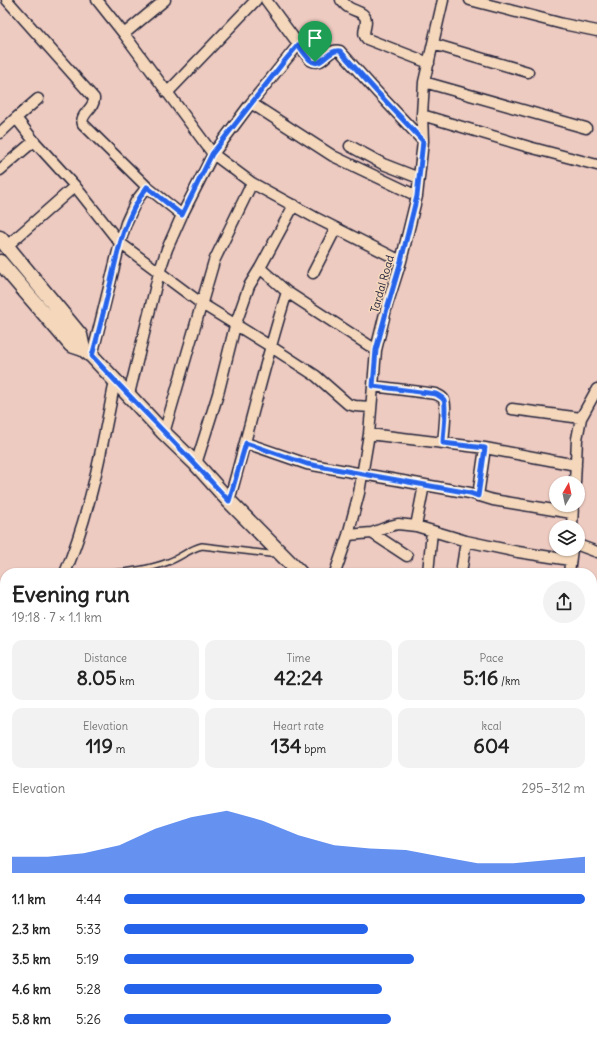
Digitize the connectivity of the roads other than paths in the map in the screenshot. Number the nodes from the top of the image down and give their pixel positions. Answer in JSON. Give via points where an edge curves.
{"nodes":[{"id":1,"x":7,"y":0,"type":"edge"},
{"id":2,"x":97,"y":0,"type":"edge"},
{"id":3,"x":165,"y":0,"type":"edge"},
{"id":4,"x":256,"y":0,"type":"edge"},
{"id":5,"x":266,"y":0,"type":"edge"},
{"id":6,"x":341,"y":0,"type":"edge"},
{"id":7,"x":443,"y":0,"type":"edge"},
{"id":8,"x":470,"y":0,"type":"edge"},
{"id":9,"x":597,"y":31,"type":"edge"},
{"id":10,"x":124,"y":34,"type":"junction"},
{"id":11,"x":433,"y":44,"type":"junction"},
{"id":12,"x":298,"y":45,"type":"junction"},
{"id":13,"x":429,"y":63,"type":"junction"},
{"id":14,"x":528,"y":72,"type":"dead end"},
{"id":15,"x":424,"y":82,"type":"junction"},
{"id":16,"x":167,"y":93,"type":"junction"},
{"id":17,"x":38,"y":98,"type":"dead end"},
{"id":18,"x":251,"y":103,"type":"junction"},
{"id":19,"x":422,"y":115,"type":"junction"},
{"id":20,"x":16,"y":118,"type":"junction"},
{"id":21,"x":586,"y":128,"type":"dead end"},
{"id":22,"x":0,"y":133,"type":"edge"},
{"id":23,"x":34,"y":141,"type":"junction"},
{"id":24,"x":423,"y":141,"type":"junction"},
{"id":25,"x":350,"y":146,"type":"dead end"},
{"id":26,"x":212,"y":154,"type":"junction"},
{"id":27,"x":597,"y":165,"type":"edge"},
{"id":28,"x":0,"y":170,"type":"edge"},
{"id":29,"x":419,"y":178,"type":"junction"},
{"id":30,"x":252,"y":182,"type":"junction"},
{"id":31,"x":75,"y":186,"type":"junction"},
{"id":32,"x":147,"y":187,"type":"junction"},
{"id":33,"x":417,"y":196,"type":"junction"},
{"id":34,"x":294,"y":205,"type":"junction"},
{"id":35,"x":182,"y":215,"type":"junction"},
{"id":36,"x":336,"y":228,"type":"junction"},
{"id":37,"x":3,"y":242,"type":"edge"},
{"id":38,"x":120,"y":243,"type":"junction"},
{"id":39,"x":401,"y":261,"type":"junction"},
{"id":40,"x":0,"y":262,"type":"edge"},
{"id":41,"x":260,"y":268,"type":"junction"},
{"id":42,"x":159,"y":273,"type":"junction"},
{"id":43,"x":313,"y":273,"type":"dead end"},
{"id":44,"x":287,"y":292,"type":"junction"},
{"id":45,"x":202,"y":304,"type":"junction"},
{"id":46,"x":235,"y":326,"type":"junction"},
{"id":47,"x":270,"y":346,"type":"junction"},
{"id":48,"x":376,"y":350,"type":"junction"},
{"id":49,"x":88,"y":352,"type":"junction"},
{"id":50,"x":115,"y":381,"type":"junction"},
{"id":51,"x":373,"y":386,"type":"junction"},
{"id":52,"x":597,"y":389,"type":"edge"},
{"id":53,"x":128,"y":394,"type":"junction"},
{"id":54,"x":371,"y":407,"type":"junction"},
{"id":55,"x":512,"y":409,"type":"dead end"},
{"id":56,"x":581,"y":418,"type":"junction"},
{"id":57,"x":164,"y":433,"type":"junction"},
{"id":58,"x":369,"y":434,"type":"junction"},
{"id":59,"x":246,"y":443,"type":"junction"},
{"id":60,"x":443,"y":443,"type":"junction"},
{"id":61,"x":485,"y":448,"type":"junction"},
{"id":62,"x":196,"y":464,"type":"junction"},
{"id":63,"x":576,"y":465,"type":"junction"},
{"id":64,"x":362,"y":475,"type":"junction"},
{"id":65,"x":575,"y":476,"type":"edge"},
{"id":66,"x":424,"y":485,"type":"junction"},
{"id":67,"x":478,"y":496,"type":"junction"},
{"id":68,"x":229,"y":501,"type":"junction"},
{"id":69,"x":549,"y":506,"type":"edge"},
{"id":70,"x":416,"y":526,"type":"junction"},
{"id":71,"x":432,"y":531,"type":"junction"},
{"id":72,"x":372,"y":533,"type":"junction"},
{"id":73,"x":348,"y":535,"type":"junction"},
{"id":74,"x":466,"y":541,"type":"junction"},
{"id":75,"x":585,"y":548,"type":"edge"},
{"id":76,"x":597,"y":552,"type":"edge"},
{"id":77,"x":280,"y":553,"type":"junction"},
{"id":78,"x":407,"y":556,"type":"dead end"},
{"id":79,"x":571,"y":556,"type":"edge"},
{"id":80,"x":570,"y":560,"type":"junction"},
{"id":81,"x":67,"y":568,"type":"edge"},
{"id":82,"x":143,"y":568,"type":"edge"},
{"id":83,"x":295,"y":568,"type":"edge"},
{"id":84,"x":337,"y":568,"type":"edge"},
{"id":85,"x":428,"y":568,"type":"edge"},
{"id":86,"x":461,"y":568,"type":"edge"},
{"id":87,"x":569,"y":568,"type":"edge"}],
"edges":[{"from":1,"to":32,"type":"street","via":[[94,98],[93,106],[83,117],[83,124]]},
{"from":2,"to":10,"type":"street"},
{"from":3,"to":10,"type":"street"},
{"from":4,"to":16,"type":"street"},
{"from":5,"to":12,"type":"street"},
{"from":6,"to":13,"type":"street","via":[[348,8],[362,13],[366,20],[364,33],[367,39]]},
{"from":7,"to":11,"type":"street","name":"Tardal Road"},
{"from":8,"to":9,"type":"street"},
{"from":10,"to":16,"type":"street"},
{"from":11,"to":13,"type":"street","name":"Tardal Road"},
{"from":11,"to":14,"type":"street"},
{"from":12,"to":18,"type":"street"},
{"from":12,"to":24,"type":"street","via":[[310,60],[315,62],[320,62],[332,51],[340,51]]},
{"from":13,"to":15,"type":"street","name":"Tardal Road"},
{"from":15,"to":19,"type":"street","name":"Tardal Road"},
{"from":15,"to":21,"type":"street"},
{"from":16,"to":26,"type":"street"},
{"from":17,"to":20,"type":"street"},
{"from":18,"to":26,"type":"street"},
{"from":18,"to":33,"type":"street","via":[[333,156]]},
{"from":19,"to":24,"type":"street","name":"Tardal Road"},
{"from":19,"to":27,"type":"street"},
{"from":20,"to":22,"type":"street"},
{"from":20,"to":23,"type":"street"},
{"from":23,"to":28,"type":"street"},
{"from":23,"to":31,"type":"street"},
{"from":24,"to":29,"type":"street","name":"Tardal Road"},
{"from":25,"to":29,"type":"street","via":[[383,164]]},
{"from":26,"to":30,"type":"street"},
{"from":26,"to":35,"type":"street"},
{"from":29,"to":33,"type":"street","name":"Tardal Road"},
{"from":30,"to":34,"type":"street"},
{"from":30,"to":45,"type":"street","via":[[214,261]]},
{"from":31,"to":37,"type":"street"},
{"from":31,"to":38,"type":"street"},
{"from":32,"to":35,"type":"street"},
{"from":32,"to":38,"type":"street","via":[[136,201]]},
{"from":33,"to":39,"type":"street","name":"Tardal Road"},
{"from":34,"to":36,"type":"street"},
{"from":34,"to":41,"type":"street"},
{"from":35,"to":42,"type":"street"},
{"from":36,"to":39,"type":"street"},
{"from":36,"to":43,"type":"street"},
{"from":37,"to":49,"type":"main road","via":[[80,335]]},
{"from":38,"to":42,"type":"street"},
{"from":38,"to":49,"type":"street"},
{"from":39,"to":48,"type":"street","name":"Tardal Road"},
{"from":40,"to":49,"type":"main road","via":[[71,345]]},
{"from":41,"to":44,"type":"street"},
{"from":41,"to":46,"type":"street","via":[[249,286]]},
{"from":42,"to":45,"type":"street"},
{"from":42,"to":53,"type":"street"},
{"from":44,"to":47,"type":"street"},
{"from":44,"to":48,"type":"street"},
{"from":45,"to":46,"type":"street"},
{"from":45,"to":57,"type":"street"},
{"from":46,"to":47,"type":"street"},
{"from":46,"to":62,"type":"street","via":[[218,394]]},
{"from":47,"to":54,"type":"street","via":[[316,376],[348,404]]},
{"from":47,"to":59,"type":"street"},
{"from":48,"to":51,"type":"street","name":"Tardal Road"},
{"from":49,"to":50,"type":"main road"},
{"from":50,"to":53,"type":"main road"},
{"from":50,"to":81,"type":"street","via":[[99,466],[86,514]]},
{"from":51,"to":54,"type":"street","name":"Tardal Road"},
{"from":51,"to":60,"type":"street","via":[[436,394],[442,397],[445,407]]},
{"from":52,"to":56,"type":"street"},
{"from":53,"to":57,"type":"main road"},
{"from":54,"to":58,"type":"street","name":"Tardal Road"},
{"from":55,"to":56,"type":"street"},
{"from":56,"to":63,"type":"street"},
{"from":57,"to":62,"type":"main road"},
{"from":58,"to":60,"type":"street"},
{"from":58,"to":64,"type":"street","name":"Tardal Road"},
{"from":59,"to":64,"type":"street","via":[[307,464]]},
{"from":59,"to":68,"type":"street"},
{"from":60,"to":61,"type":"street"},
{"from":61,"to":63,"type":"street"},
{"from":61,"to":67,"type":"street"},
{"from":62,"to":68,"type":"main road"},
{"from":63,"to":65,"type":"street"},
{"from":64,"to":66,"type":"street"},
{"from":64,"to":73,"type":"street","name":"Tardal Road"},
{"from":66,"to":67,"type":"street"},
{"from":66,"to":70,"type":"street"},
{"from":67,"to":69,"type":"street"},
{"from":68,"to":77,"type":"main road"},
{"from":70,"to":71,"type":"street"},
{"from":70,"to":72,"type":"street","via":[[398,524]]},
{"from":71,"to":74,"type":"street"},
{"from":71,"to":85,"type":"street"},
{"from":72,"to":73,"type":"street"},
{"from":72,"to":78,"type":"street"},
{"from":73,"to":84,"type":"street","name":"Tardal Road"},
{"from":74,"to":80,"type":"street"},
{"from":74,"to":86,"type":"street"},
{"from":75,"to":76,"type":"street"},
{"from":77,"to":82,"type":"lane","via":[[202,546],[193,548],[170,562]]},
{"from":77,"to":83,"type":"main road"},
{"from":79,"to":80,"type":"street"},
{"from":80,"to":87,"type":"street"}]}
